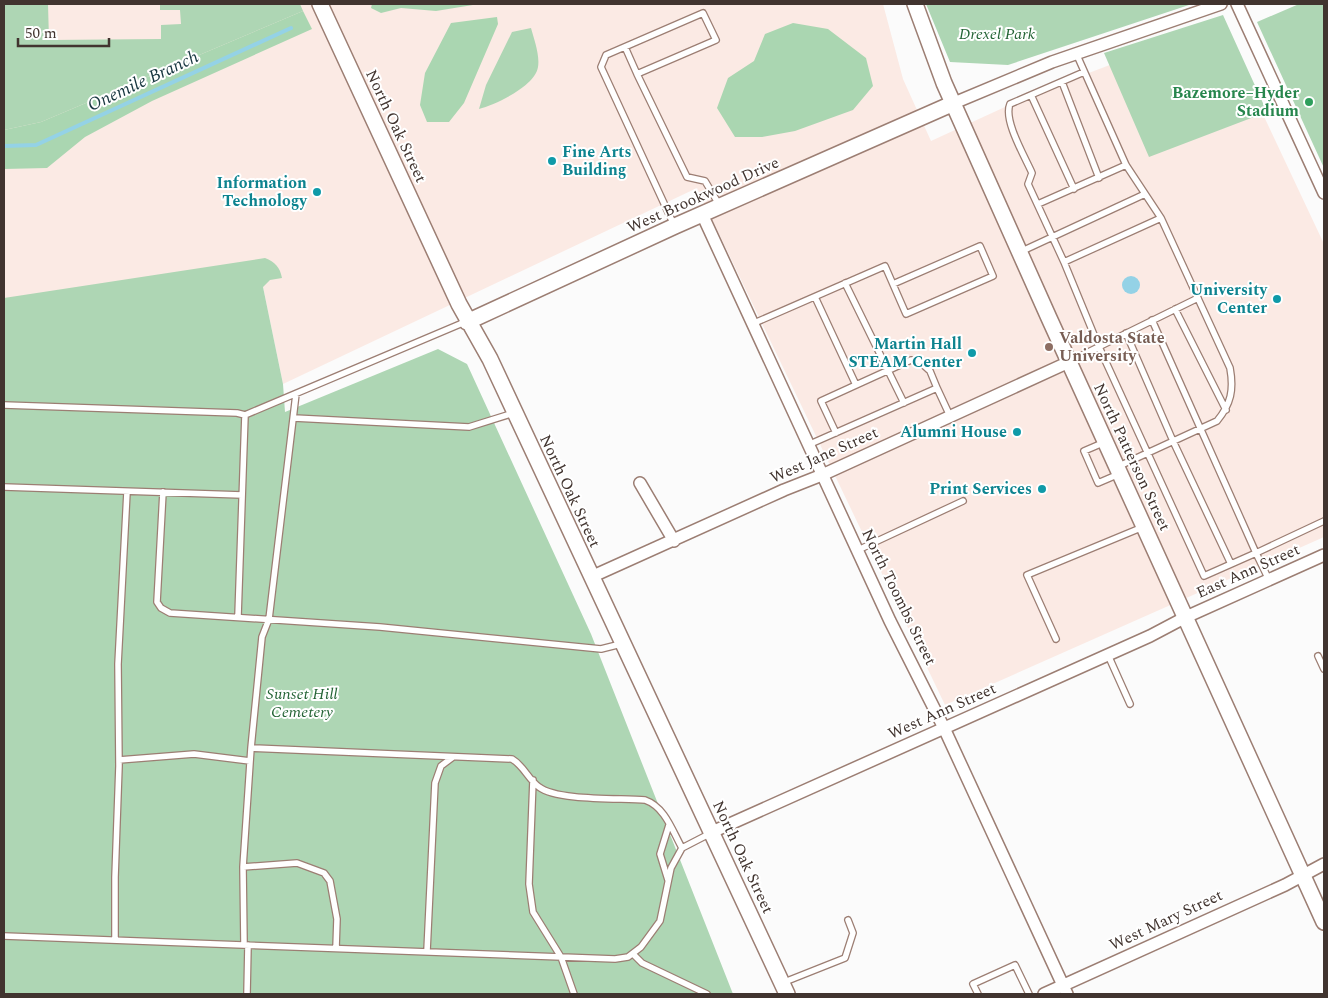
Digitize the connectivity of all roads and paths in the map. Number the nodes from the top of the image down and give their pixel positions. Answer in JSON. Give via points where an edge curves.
{"nodes":[{"id":1,"x":320,"y":4,"type":"edge"},
{"id":2,"x":915,"y":4,"type":"edge"},
{"id":3,"x":1221,"y":4,"type":"edge"},
{"id":4,"x":1237,"y":4,"type":"edge"},
{"id":5,"x":624,"y":47,"type":"junction"},
{"id":6,"x":1076,"y":53,"type":"junction"},
{"id":7,"x":1084,"y":72,"type":"junction"},
{"id":8,"x":637,"y":74,"type":"junction"},
{"id":9,"x":1062,"y":82,"type":"junction"},
{"id":10,"x":1031,"y":95,"type":"junction"},
{"id":11,"x":954,"y":103,"type":"junction"},
{"id":12,"x":1126,"y":165,"type":"junction"},
{"id":13,"x":1099,"y":178,"type":"junction"},
{"id":14,"x":1074,"y":189,"type":"junction"},
{"id":15,"x":1324,"y":193,"type":"edge"},
{"id":16,"x":1145,"y":194,"type":"junction"},
{"id":17,"x":1038,"y":204,"type":"junction"},
{"id":18,"x":720,"y":206,"type":"junction"},
{"id":19,"x":702,"y":214,"type":"junction"},
{"id":20,"x":1161,"y":218,"type":"junction"},
{"id":21,"x":675,"y":226,"type":"junction"},
{"id":22,"x":1053,"y":236,"type":"junction"},
{"id":23,"x":1020,"y":252,"type":"junction"},
{"id":24,"x":1064,"y":262,"type":"junction"},
{"id":25,"x":845,"y":283,"type":"junction"},
{"id":26,"x":893,"y":284,"type":"junction"},
{"id":27,"x":815,"y":297,"type":"junction"},
{"id":28,"x":1198,"y":298,"type":"junction"},
{"id":29,"x":1175,"y":309,"type":"junction"},
{"id":30,"x":1152,"y":320,"type":"junction"},
{"id":31,"x":467,"y":322,"type":"junction"},
{"id":32,"x":752,"y":324,"type":"junction"},
{"id":33,"x":1126,"y":333,"type":"junction"},
{"id":34,"x":1099,"y":347,"type":"junction"},
{"id":35,"x":1069,"y":362,"type":"junction"},
{"id":36,"x":888,"y":371,"type":"junction"},
{"id":37,"x":856,"y":385,"type":"junction"},
{"id":38,"x":937,"y":388,"type":"junction"},
{"id":39,"x":296,"y":394,"type":"junction"},
{"id":40,"x":904,"y":402,"type":"junction"},
{"id":41,"x":4,"y":405,"type":"edge"},
{"id":42,"x":1226,"y":410,"type":"junction"},
{"id":43,"x":514,"y":413,"type":"junction"},
{"id":44,"x":245,"y":415,"type":"junction"},
{"id":45,"x":950,"y":416,"type":"junction"},
{"id":46,"x":294,"y":418,"type":"junction"},
{"id":47,"x":1200,"y":429,"type":"junction"},
{"id":48,"x":836,"y":433,"type":"junction"},
{"id":49,"x":1173,"y":441,"type":"junction"},
{"id":50,"x":1105,"y":442,"type":"junction"},
{"id":51,"x":808,"y":445,"type":"junction"},
{"id":52,"x":1147,"y":453,"type":"junction"},
{"id":53,"x":1119,"y":470,"type":"junction"},
{"id":54,"x":822,"y":475,"type":"junction"},
{"id":55,"x":640,"y":483,"type":"dead end"},
{"id":56,"x":4,"y":487,"type":"edge"},
{"id":57,"x":127,"y":492,"type":"junction"},
{"id":58,"x":163,"y":492,"type":"junction"},
{"id":59,"x":242,"y":495,"type":"junction"},
{"id":60,"x":963,"y":501,"type":"dead end"},
{"id":61,"x":1324,"y":521,"type":"edge"},
{"id":62,"x":1145,"y":526,"type":"junction"},
{"id":63,"x":674,"y":541,"type":"junction"},
{"id":64,"x":858,"y":550,"type":"junction"},
{"id":65,"x":1256,"y":552,"type":"junction"},
{"id":66,"x":1324,"y":555,"type":"edge"},
{"id":67,"x":1231,"y":564,"type":"junction"},
{"id":68,"x":591,"y":577,"type":"junction"},
{"id":69,"x":1268,"y":580,"type":"junction"},
{"id":70,"x":238,"y":616,"type":"junction"},
{"id":71,"x":1186,"y":618,"type":"junction"},
{"id":72,"x":268,"y":619,"type":"junction"},
{"id":73,"x":1056,"y":639,"type":"dead end"},
{"id":74,"x":623,"y":643,"type":"junction"},
{"id":75,"x":1108,"y":655,"type":"junction"},
{"id":76,"x":1318,"y":656,"type":"dead end"},
{"id":77,"x":1324,"y":669,"type":"edge"},
{"id":78,"x":1130,"y":704,"type":"dead end"},
{"id":79,"x":944,"y":728,"type":"junction"},
{"id":80,"x":251,"y":748,"type":"junction"},
{"id":81,"x":453,"y":757,"type":"junction"},
{"id":82,"x":119,"y":760,"type":"junction"},
{"id":83,"x":250,"y":761,"type":"junction"},
{"id":84,"x":533,"y":780,"type":"junction"},
{"id":85,"x":669,"y":825,"type":"junction"},
{"id":86,"x":712,"y":832,"type":"junction"},
{"id":87,"x":682,"y":848,"type":"junction"},
{"id":88,"x":1324,"y":864,"type":"edge"},
{"id":89,"x":243,"y":867,"type":"junction"},
{"id":90,"x":1302,"y":874,"type":"junction"},
{"id":91,"x":668,"y":881,"type":"junction"},
{"id":92,"x":848,"y":920,"type":"dead end"},
{"id":93,"x":1324,"y":922,"type":"edge"},
{"id":94,"x":4,"y":936,"type":"edge"},
{"id":95,"x":115,"y":940,"type":"junction"},
{"id":96,"x":246,"y":945,"type":"junction"},
{"id":97,"x":336,"y":948,"type":"junction"},
{"id":98,"x":427,"y":951,"type":"junction"},
{"id":99,"x":632,"y":954,"type":"junction"},
{"id":100,"x":561,"y":957,"type":"junction"},
{"id":101,"x":785,"y":989,"type":"edge"},
{"id":102,"x":1065,"y":990,"type":"edge"},
{"id":103,"x":247,"y":994,"type":"edge"},
{"id":104,"x":574,"y":994,"type":"edge"},
{"id":105,"x":707,"y":994,"type":"edge"},
{"id":106,"x":978,"y":994,"type":"edge"},
{"id":107,"x":1030,"y":994,"type":"edge"},
{"id":108,"x":1044,"y":994,"type":"edge"}],
"edges":[{"from":1,"to":31,"type":"main road","name":"North Oak Street"},
{"from":2,"to":11,"type":"main road","name":"North Patterson Street"},
{"from":3,"to":6,"type":"street"},
{"from":4,"to":15,"type":"street"},
{"from":5,"to":8,"type":"lane"},
{"from":5,"to":8,"type":"lane","via":[[703,13],[716,40]]},
{"from":5,"to":21,"type":"lane","via":[[606,55],[601,67]]},
{"from":6,"to":7,"type":"lane"},
{"from":6,"to":11,"type":"street"},
{"from":7,"to":9,"type":"lane"},
{"from":7,"to":12,"type":"lane"},
{"from":8,"to":18,"type":"lane","via":[[687,177],[705,181]]},
{"from":9,"to":10,"type":"lane"},
{"from":9,"to":13,"type":"lane"},
{"from":10,"to":14,"type":"lane"},
{"from":10,"to":17,"type":"lane","via":[[1010,104],[1007,110],[1032,173],[1028,184]]},
{"from":11,"to":18,"type":"main road","name":"West Brookwood Drive"},
{"from":11,"to":23,"type":"main road","name":"North Patterson Street"},
{"from":12,"to":13,"type":"lane"},
{"from":12,"to":16,"type":"lane"},
{"from":13,"to":14,"type":"lane"},
{"from":14,"to":17,"type":"lane"},
{"from":16,"to":20,"type":"lane"},
{"from":16,"to":22,"type":"lane"},
{"from":17,"to":22,"type":"lane"},
{"from":18,"to":19,"type":"main road","name":"West Brookwood Drive"},
{"from":19,"to":21,"type":"main road","name":"West Brookwood Drive"},
{"from":19,"to":32,"type":"street","name":"North Toombs Street"},
{"from":20,"to":24,"type":"lane"},
{"from":20,"to":28,"type":"lane"},
{"from":21,"to":31,"type":"main road","name":"West Brookwood Drive"},
{"from":22,"to":23,"type":"lane"},
{"from":22,"to":24,"type":"lane"},
{"from":23,"to":35,"type":"main road","name":"North Patterson Street"},
{"from":24,"to":34,"type":"lane"},
{"from":25,"to":26,"type":"lane","via":[[885,266]]},
{"from":25,"to":27,"type":"lane"},
{"from":25,"to":36,"type":"lane"},
{"from":26,"to":26,"type":"lane","via":[[980,246],[993,276],[906,314]]},
{"from":27,"to":32,"type":"lane"},
{"from":27,"to":37,"type":"lane"},
{"from":28,"to":29,"type":"lane"},
{"from":28,"to":42,"type":"lane","via":[[1230,368],[1232,398]]},
{"from":29,"to":30,"type":"lane"},
{"from":29,"to":42,"type":"lane"},
{"from":30,"to":33,"type":"lane"},
{"from":30,"to":47,"type":"lane"},
{"from":31,"to":39,"type":"lane"},
{"from":31,"to":43,"type":"main road","name":"North Oak Street","via":[[490,359]]},
{"from":32,"to":51,"type":"street","name":"North Toombs Street"},
{"from":33,"to":34,"type":"lane"},
{"from":33,"to":49,"type":"lane"},
{"from":34,"to":35,"type":"lane"},
{"from":34,"to":52,"type":"lane"},
{"from":35,"to":45,"type":"street","name":"West Jane Street"},
{"from":35,"to":50,"type":"main road","name":"North Patterson Street"},
{"from":36,"to":37,"type":"lane"},
{"from":36,"to":38,"type":"lane","via":[[912,360],[919,361],[930,371]]},
{"from":36,"to":40,"type":"lane"},
{"from":37,"to":48,"type":"lane","via":[[821,401]]},
{"from":38,"to":40,"type":"lane"},
{"from":38,"to":45,"type":"lane"},
{"from":39,"to":44,"type":"lane"},
{"from":39,"to":46,"type":"lane"},
{"from":40,"to":48,"type":"lane"},
{"from":41,"to":44,"type":"lane"},
{"from":42,"to":47,"type":"lane","via":[[1217,421]]},
{"from":43,"to":46,"type":"lane","via":[[468,427]]},
{"from":43,"to":68,"type":"main road","name":"North Oak Street"},
{"from":44,"to":59,"type":"lane"},
{"from":45,"to":54,"type":"street","name":"West Jane Street"},
{"from":46,"to":72,"type":"lane"},
{"from":47,"to":49,"type":"lane"},
{"from":47,"to":65,"type":"lane"},
{"from":48,"to":51,"type":"lane"},
{"from":49,"to":52,"type":"lane"},
{"from":49,"to":67,"type":"lane"},
{"from":50,"to":53,"type":"main road","name":"North Patterson Street"},
{"from":50,"to":53,"type":"lane","via":[[1084,451],[1098,483]]},
{"from":51,"to":54,"type":"street","name":"North Toombs Street"},
{"from":52,"to":53,"type":"lane"},
{"from":52,"to":67,"type":"lane","via":[[1204,576]]},
{"from":53,"to":62,"type":"main road","name":"North Patterson Street"},
{"from":54,"to":63,"type":"street","name":"West Jane Street"},
{"from":54,"to":64,"type":"street","name":"North Toombs Street"},
{"from":55,"to":63,"type":"street"},
{"from":56,"to":57,"type":"lane"},
{"from":57,"to":58,"type":"lane"},
{"from":57,"to":82,"type":"lane","via":[[118,664]]},
{"from":58,"to":59,"type":"lane"},
{"from":58,"to":70,"type":"lane","via":[[157,602],[170,613]]},
{"from":59,"to":70,"type":"lane"},
{"from":60,"to":64,"type":"lane"},
{"from":61,"to":65,"type":"lane"},
{"from":62,"to":71,"type":"main road","name":"North Patterson Street"},
{"from":62,"to":73,"type":"lane","via":[[1027,575]]},
{"from":63,"to":68,"type":"street","name":"West Jane Street"},
{"from":64,"to":79,"type":"street","name":"North Toombs Street"},
{"from":65,"to":67,"type":"lane"},
{"from":65,"to":69,"type":"lane"},
{"from":66,"to":69,"type":"street","name":"East Ann Street"},
{"from":68,"to":74,"type":"main road","name":"North Oak Street"},
{"from":69,"to":71,"type":"street","name":"East Ann Street"},
{"from":70,"to":72,"type":"lane"},
{"from":71,"to":75,"type":"street","name":"West Ann Street"},
{"from":71,"to":90,"type":"main road","name":"North Patterson Street"},
{"from":72,"to":74,"type":"lane","via":[[601,649]]},
{"from":72,"to":80,"type":"lane","via":[[262,637]]},
{"from":74,"to":86,"type":"main road","name":"North Oak Street"},
{"from":75,"to":78,"type":"lane"},
{"from":75,"to":79,"type":"street","name":"West Ann Street"},
{"from":76,"to":77,"type":"lane"},
{"from":79,"to":86,"type":"street","name":"West Ann Street"},
{"from":79,"to":102,"type":"street","name":"North Toombs Street"},
{"from":80,"to":81,"type":"lane"},
{"from":80,"to":83,"type":"lane"},
{"from":81,"to":84,"type":"lane","via":[[512,760]]},
{"from":81,"to":98,"type":"lane","via":[[441,766],[435,783]]},
{"from":82,"to":83,"type":"lane","via":[[194,754]]},
{"from":82,"to":95,"type":"lane"},
{"from":83,"to":89,"type":"lane"},
{"from":84,"to":85,"type":"lane","via":[[538,787],[553,794],[645,800],[661,809]]},
{"from":84,"to":100,"type":"lane","via":[[529,884],[533,912]]},
{"from":85,"to":87,"type":"lane"},
{"from":85,"to":91,"type":"lane","via":[[660,854]]},
{"from":86,"to":87,"type":"lane"},
{"from":86,"to":101,"type":"main road","name":"North Oak Street"},
{"from":87,"to":91,"type":"lane"},
{"from":88,"to":90,"type":"street","name":"West Mary Street"},
{"from":89,"to":96,"type":"lane"},
{"from":89,"to":97,"type":"lane","via":[[297,863],[324,873],[330,881],[337,919]]},
{"from":90,"to":93,"type":"main road","name":"North Patterson Street"},
{"from":90,"to":102,"type":"street","name":"West Mary Street"},
{"from":91,"to":99,"type":"lane","via":[[660,921]]},
{"from":92,"to":101,"type":"lane","via":[[853,933],[844,958]]},
{"from":94,"to":95,"type":"lane"},
{"from":95,"to":96,"type":"lane"},
{"from":96,"to":97,"type":"lane"},
{"from":96,"to":103,"type":"lane"},
{"from":97,"to":98,"type":"lane"},
{"from":98,"to":100,"type":"lane"},
{"from":99,"to":100,"type":"lane","via":[[615,959]]},
{"from":99,"to":105,"type":"lane"},
{"from":100,"to":104,"type":"lane"},
{"from":102,"to":108,"type":"street","name":"West Mary Street"},
{"from":106,"to":107,"type":"lane","via":[[973,984],[1015,965]]}]}
